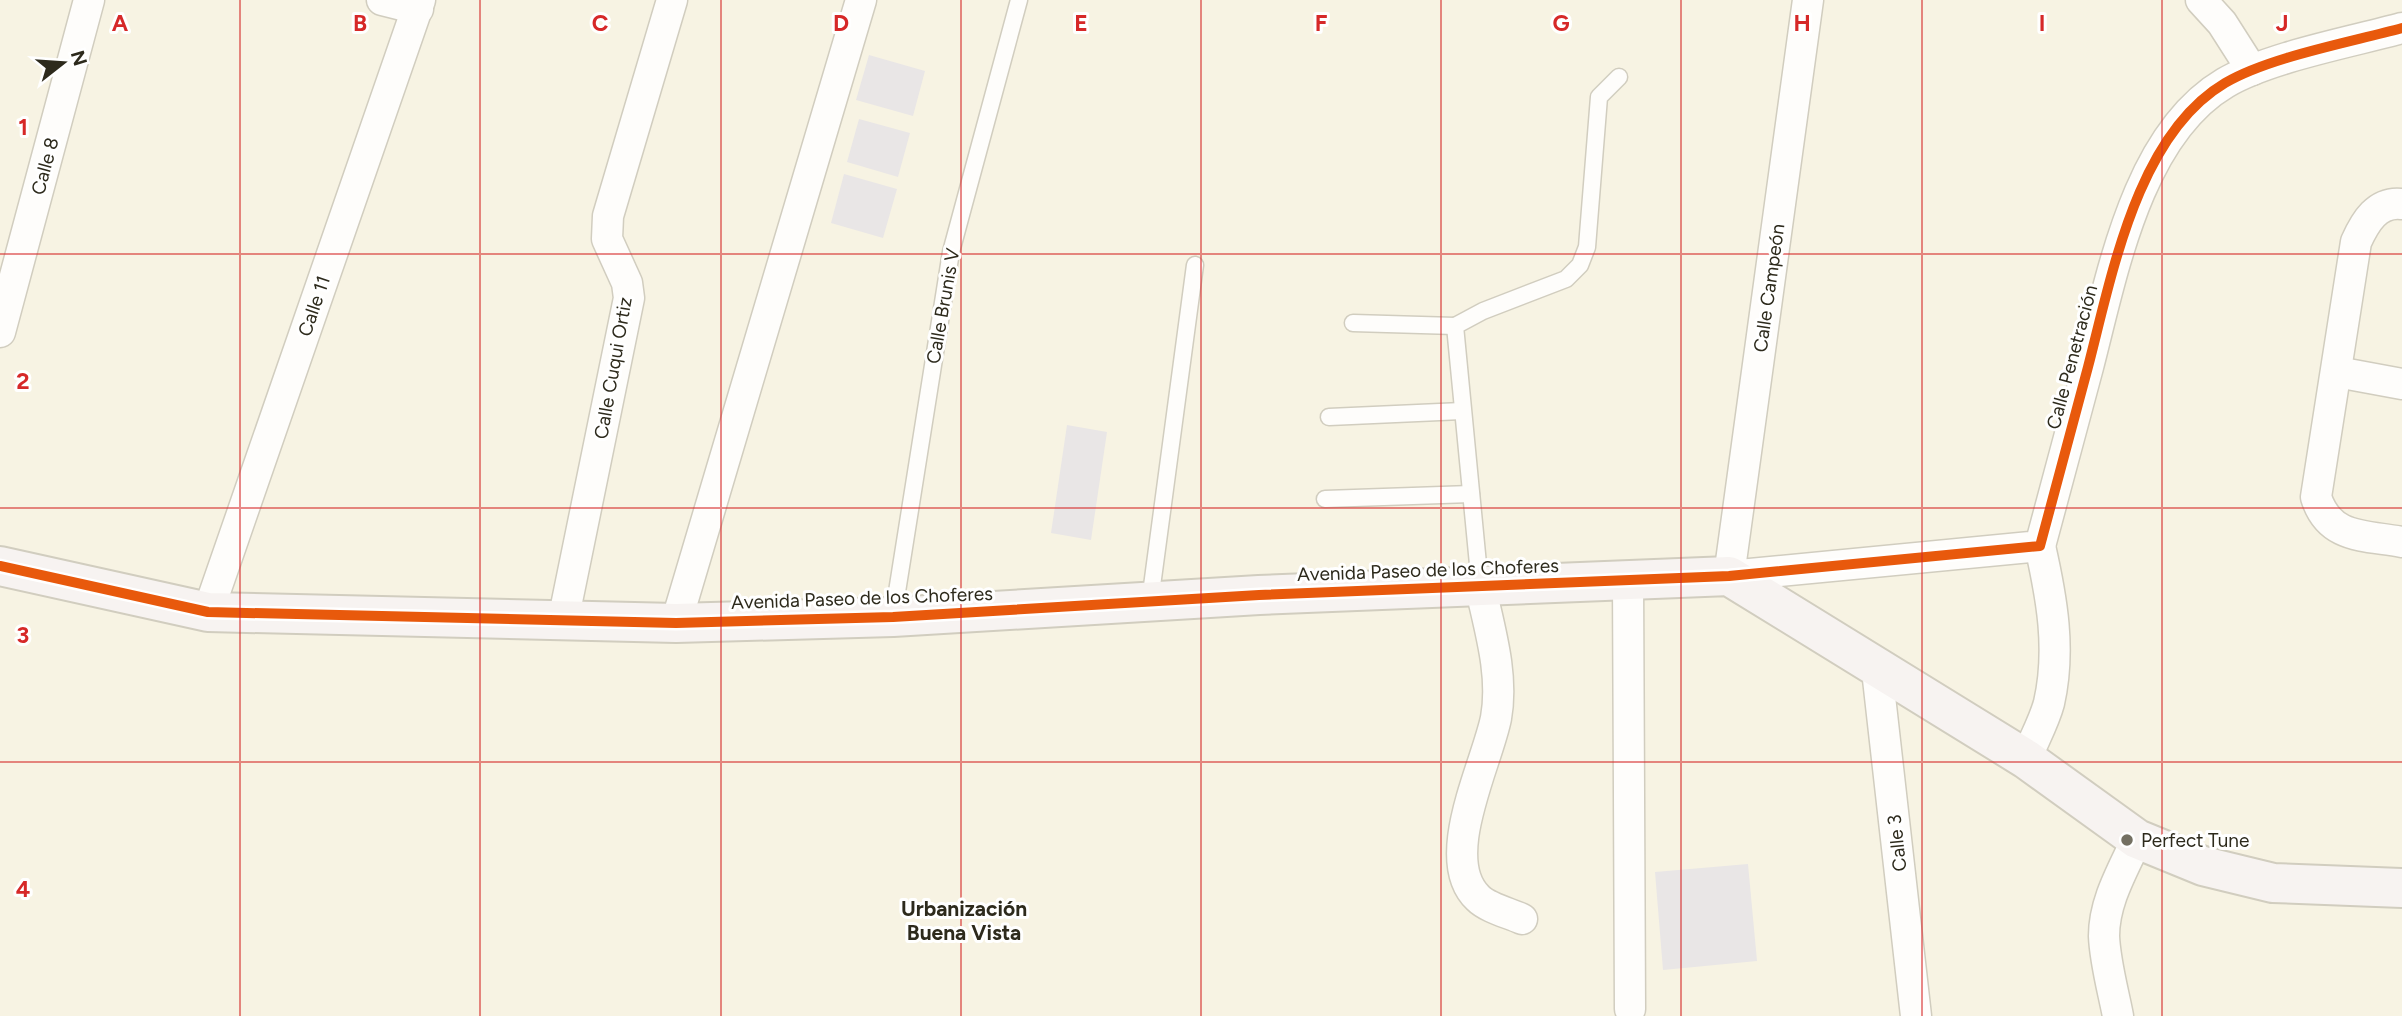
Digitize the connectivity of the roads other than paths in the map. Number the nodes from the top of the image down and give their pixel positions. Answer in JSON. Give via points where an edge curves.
{"nodes":[{"id":1,"x":89,"y":0,"type":"edge"},
{"id":2,"x":382,"y":0,"type":"edge"},
{"id":3,"x":672,"y":0,"type":"edge"},
{"id":4,"x":861,"y":0,"type":"edge"},
{"id":5,"x":1020,"y":0,"type":"edge"},
{"id":6,"x":1808,"y":0,"type":"edge"},
{"id":7,"x":2201,"y":0,"type":"edge"},
{"id":8,"x":419,"y":5,"type":"edge"},
{"id":9,"x":2402,"y":27,"type":"edge"},
{"id":10,"x":2252,"y":70,"type":"junction"},
{"id":11,"x":1619,"y":77,"type":"dead end"},
{"id":12,"x":2402,"y":204,"type":"edge"},
{"id":13,"x":1195,"y":265,"type":"dead end"},
{"id":14,"x":1353,"y":323,"type":"dead end"},
{"id":15,"x":1455,"y":327,"type":"junction"},
{"id":16,"x":0,"y":332,"type":"edge"},
{"id":17,"x":2337,"y":372,"type":"junction"},
{"id":18,"x":2402,"y":384,"type":"edge"},
{"id":19,"x":1462,"y":411,"type":"junction"},
{"id":20,"x":1329,"y":417,"type":"dead end"},
{"id":21,"x":1471,"y":494,"type":"junction"},
{"id":22,"x":1325,"y":499,"type":"dead end"},
{"id":23,"x":2402,"y":542,"type":"edge"},
{"id":24,"x":2040,"y":546,"type":"junction"},
{"id":25,"x":0,"y":566,"type":"edge"},
{"id":26,"x":1729,"y":576,"type":"junction"},
{"id":27,"x":1628,"y":579,"type":"junction"},
{"id":28,"x":1480,"y":585,"type":"junction"},
{"id":29,"x":1150,"y":601,"type":"junction"},
{"id":30,"x":208,"y":612,"type":"junction"},
{"id":31,"x":893,"y":617,"type":"junction"},
{"id":32,"x":563,"y":621,"type":"junction"},
{"id":33,"x":676,"y":623,"type":"junction"},
{"id":34,"x":1877,"y":670,"type":"junction"},
{"id":35,"x":2026,"y":759,"type":"junction"},
{"id":36,"x":2137,"y":839,"type":"junction"},
{"id":37,"x":2402,"y":888,"type":"edge"},
{"id":38,"x":1522,"y":919,"type":"dead end"},
{"id":39,"x":1630,"y":1009,"type":"dead end"},
{"id":40,"x":1916,"y":1016,"type":"edge"},
{"id":41,"x":2118,"y":1016,"type":"edge"}],
"edges":[{"from":1,"to":16,"type":"street","name":"Calle 8"},
{"from":2,"to":8,"type":"street"},
{"from":3,"to":32,"type":"street","name":"Calle Cuqui Ortiz","via":[[608,216],[607,239],[629,298]]},
{"from":4,"to":33,"type":"street"},
{"from":5,"to":31,"type":"lane","name":"Calle Brunis V","via":[[951,252]]},
{"from":6,"to":26,"type":"street","name":"Calle Campeón"},
{"from":7,"to":10,"type":"street"},
{"from":8,"to":30,"type":"street","name":"Calle 11"},
{"from":9,"to":10,"type":"street","name":"Calle Penetración"},
{"from":10,"to":24,"type":"street","name":"Calle Penetración","via":[[2224,83],[2185,116],[2156,159],[2138,197],[2111,279]]},
{"from":11,"to":15,"type":"lane","via":[[1599,97],[1587,247],[1580,265],[1566,279],[1483,311]]},
{"from":12,"to":17,"type":"street","via":[[2376,210],[2356,242]]},
{"from":13,"to":29,"type":"lane"},
{"from":14,"to":15,"type":"lane"},
{"from":15,"to":19,"type":"lane"},
{"from":17,"to":18,"type":"street"},
{"from":17,"to":23,"type":"street","via":[[2317,476],[2316,497],[2322,513],[2332,526],[2351,533]]},
{"from":19,"to":20,"type":"lane"},
{"from":19,"to":21,"type":"lane"},
{"from":21,"to":22,"type":"lane"},
{"from":21,"to":28,"type":"lane"},
{"from":24,"to":26,"type":"street"},
{"from":24,"to":35,"type":"street","via":[[2051,594],[2056,649],[2048,705]]},
{"from":25,"to":30,"type":"street","name":"Avenida Paseo de los Choferes"},
{"from":26,"to":27,"type":"street","name":"Avenida Paseo de los Choferes"},
{"from":26,"to":34,"type":"street"},
{"from":27,"to":28,"type":"street","name":"Avenida Paseo de los Choferes"},
{"from":27,"to":39,"type":"street"},
{"from":28,"to":29,"type":"street","name":"Avenida Paseo de los Choferes"},
{"from":28,"to":38,"type":"street","via":[[1494,646],[1496,717],[1461,856],[1478,899]]},
{"from":29,"to":31,"type":"street","name":"Avenida Paseo de los Choferes"},
{"from":30,"to":32,"type":"street","name":"Avenida Paseo de los Choferes"},
{"from":31,"to":33,"type":"street","name":"Avenida Paseo de los Choferes"},
{"from":32,"to":33,"type":"street","name":"Avenida Paseo de los Choferes"},
{"from":34,"to":35,"type":"street"},
{"from":34,"to":40,"type":"street","name":"Calle 3"},
{"from":35,"to":36,"type":"street"},
{"from":36,"to":37,"type":"street","via":[[2203,866],[2273,883]]},
{"from":36,"to":41,"type":"street","via":[[2113,892],[2104,937]]}]}
